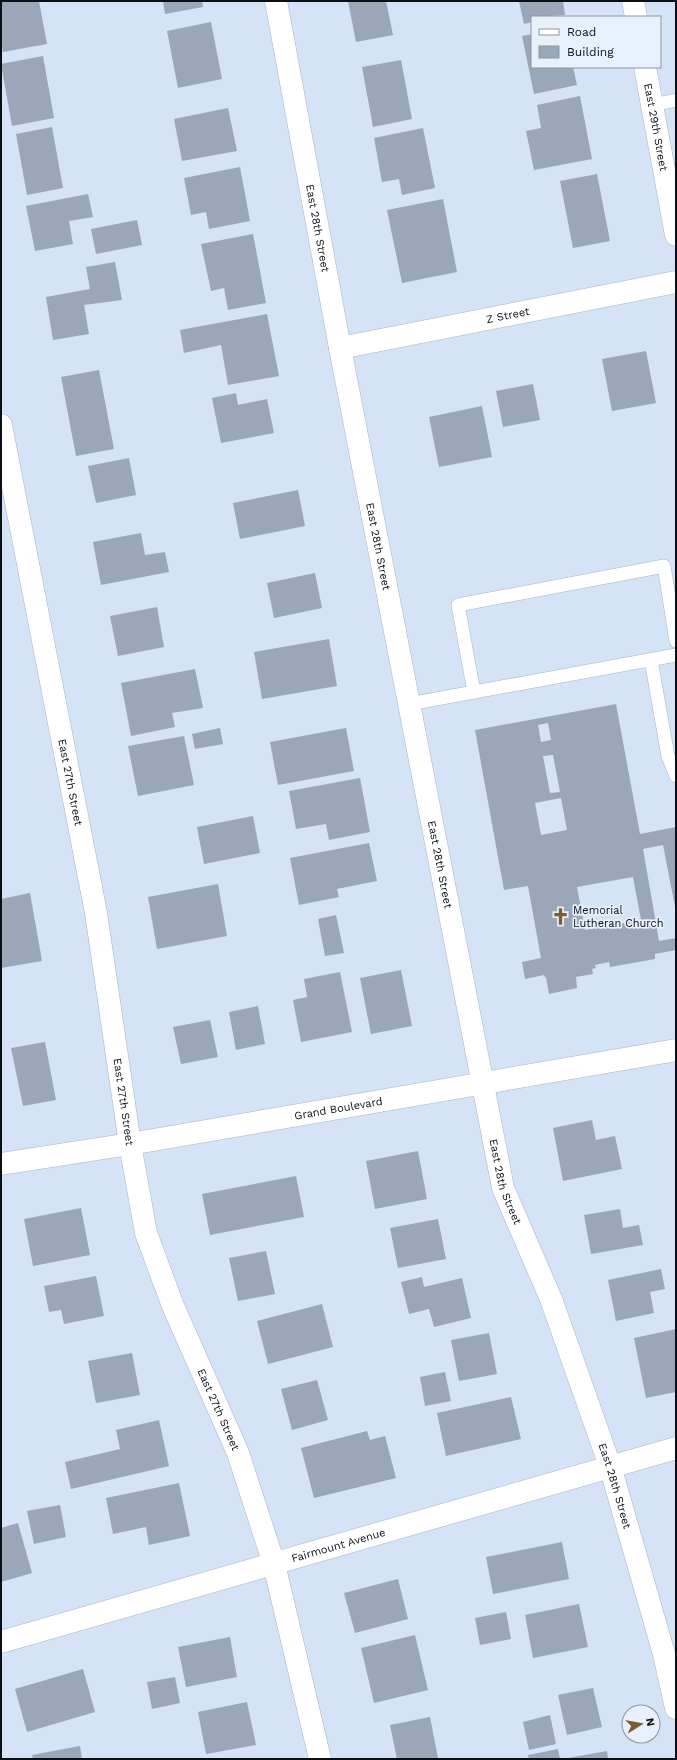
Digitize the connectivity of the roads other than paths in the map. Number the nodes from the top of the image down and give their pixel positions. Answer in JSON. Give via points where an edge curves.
{"nodes":[{"id":1,"x":276,"y":1,"type":"edge"},
{"id":2,"x":633,"y":1,"type":"edge"},
{"id":3,"x":636,"y":16,"type":"edge"},
{"id":4,"x":645,"y":68,"type":"edge"},
{"id":5,"x":676,"y":100,"type":"edge"},
{"id":6,"x":652,"y":105,"type":"junction"},
{"id":7,"x":676,"y":235,"type":"edge"},
{"id":8,"x":676,"y":282,"type":"edge"},
{"id":9,"x":340,"y":348,"type":"junction"},
{"id":10,"x":1,"y":425,"type":"edge"},
{"id":11,"x":676,"y":641,"type":"edge"},
{"id":12,"x":676,"y":655,"type":"edge"},
{"id":13,"x":651,"y":660,"type":"junction"},
{"id":14,"x":474,"y":692,"type":"junction"},
{"id":15,"x":409,"y":704,"type":"junction"},
{"id":16,"x":676,"y":776,"type":"edge"},
{"id":17,"x":676,"y":1050,"type":"edge"},
{"id":18,"x":482,"y":1084,"type":"junction"},
{"id":19,"x":130,"y":1144,"type":"junction"},
{"id":20,"x":1,"y":1164,"type":"edge"},
{"id":21,"x":676,"y":1448,"type":"edge"},
{"id":22,"x":610,"y":1466,"type":"junction"},
{"id":23,"x":274,"y":1564,"type":"junction"},
{"id":24,"x":1,"y":1642,"type":"edge"},
{"id":25,"x":676,"y":1708,"type":"edge"},
{"id":26,"x":320,"y":1759,"type":"edge"}],
"edges":[{"from":1,"to":9,"type":"street","name":"East 28th Street"},
{"from":2,"to":3,"type":"street"},
{"from":4,"to":6,"type":"street","name":"East 29th Street"},
{"from":5,"to":6,"type":"lane"},
{"from":6,"to":7,"type":"street","name":"East 29th Street"},
{"from":8,"to":9,"type":"street","name":"Z Street"},
{"from":9,"to":15,"type":"street","name":"East 28th Street"},
{"from":10,"to":19,"type":"street","name":"East 27th Street","via":[[96,913]]},
{"from":11,"to":14,"type":"lane","via":[[664,566],[458,605]]},
{"from":12,"to":13,"type":"lane"},
{"from":13,"to":14,"type":"lane"},
{"from":13,"to":16,"type":"lane","via":[[668,756]]},
{"from":14,"to":15,"type":"lane"},
{"from":15,"to":18,"type":"street","name":"East 28th Street"},
{"from":17,"to":18,"type":"street","name":"Grand Boulevard"},
{"from":18,"to":19,"type":"street","name":"Grand Boulevard"},
{"from":18,"to":22,"type":"street","name":"East 28th Street","via":[[503,1188],[551,1298]]},
{"from":19,"to":20,"type":"street","name":"Grand Boulevard"},
{"from":19,"to":23,"type":"street","name":"East 27th Street","via":[[146,1233],[173,1306],[238,1453]]},
{"from":21,"to":22,"type":"street","name":"Fairmount Avenue"},
{"from":22,"to":23,"type":"street","name":"Fairmount Avenue"},
{"from":22,"to":25,"type":"street","name":"East 28th Street","via":[[664,1654]]},
{"from":23,"to":24,"type":"street","name":"Fairmount Avenue"},
{"from":23,"to":26,"type":"street","name":"East 27th Street"}]}
